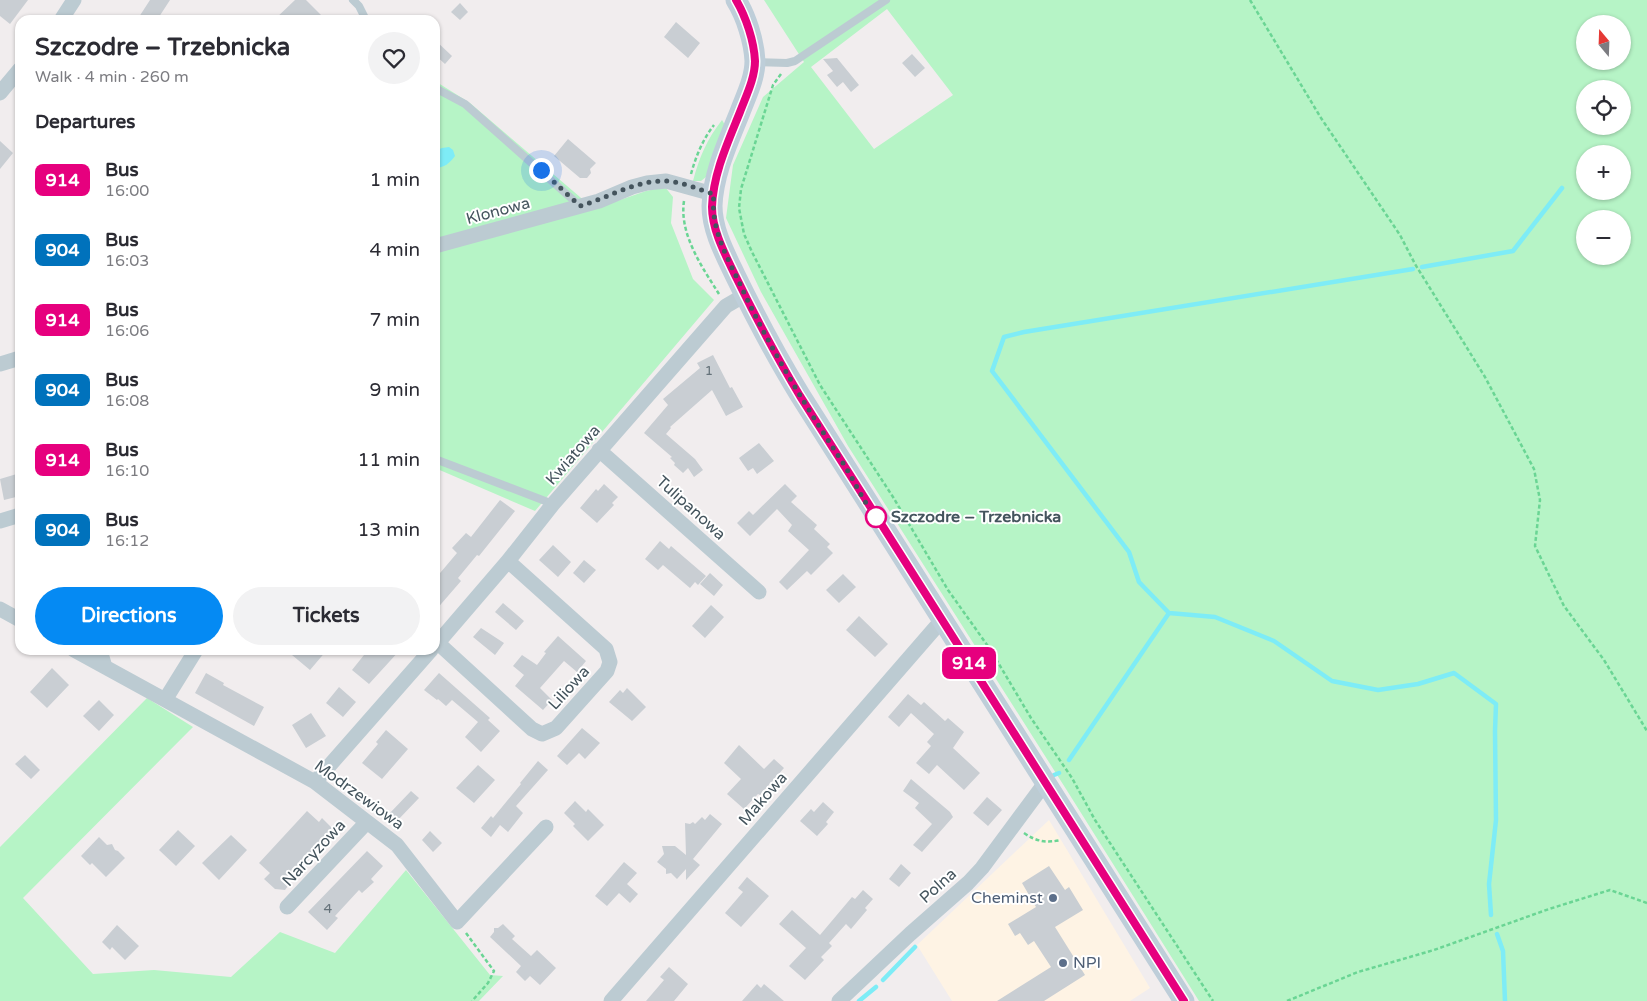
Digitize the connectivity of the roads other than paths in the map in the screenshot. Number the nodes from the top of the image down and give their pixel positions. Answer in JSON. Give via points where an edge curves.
{"nodes":[{"id":1,"x":74,"y":0,"type":"edge"},
{"id":2,"x":353,"y":0,"type":"edge"},
{"id":3,"x":736,"y":0,"type":"edge"},
{"id":4,"x":886,"y":0,"type":"edge"},
{"id":5,"x":64,"y":15,"type":"edge"},
{"id":6,"x":364,"y":15,"type":"edge"},
{"id":7,"x":755,"y":62,"type":"junction"},
{"id":8,"x":15,"y":74,"type":"edge"},
{"id":9,"x":2,"y":86,"type":"edge"},
{"id":10,"x":440,"y":91,"type":"edge"},
{"id":11,"x":714,"y":194,"type":"junction"},
{"id":12,"x":580,"y":206,"type":"junction"},
{"id":13,"x":440,"y":245,"type":"edge"},
{"id":14,"x":744,"y":295,"type":"junction"},
{"id":15,"x":15,"y":362,"type":"edge"},
{"id":16,"x":0,"y":364,"type":"edge"},
{"id":17,"x":599,"y":450,"type":"junction"},
{"id":18,"x":440,"y":461,"type":"edge"},
{"id":19,"x":553,"y":504,"type":"junction"},
{"id":20,"x":15,"y":516,"type":"edge"},
{"id":21,"x":0,"y":521,"type":"edge"},
{"id":22,"x":508,"y":561,"type":"junction"},
{"id":23,"x":759,"y":592,"type":"dead end"},
{"id":24,"x":0,"y":609,"type":"edge"},
{"id":25,"x":15,"y":617,"type":"edge"},
{"id":26,"x":942,"y":620,"type":"junction"},
{"id":27,"x":440,"y":640,"type":"edge"},
{"id":28,"x":440,"y":650,"type":"edge"},
{"id":29,"x":83,"y":655,"type":"edge"},
{"id":30,"x":101,"y":655,"type":"edge"},
{"id":31,"x":193,"y":655,"type":"edge"},
{"id":32,"x":427,"y":655,"type":"edge"},
{"id":33,"x":105,"y":667,"type":"junction"},
{"id":34,"x":165,"y":700,"type":"junction"},
{"id":35,"x":315,"y":782,"type":"junction"},
{"id":36,"x":1045,"y":782,"type":"junction"},
{"id":37,"x":367,"y":822,"type":"junction"},
{"id":38,"x":546,"y":827,"type":"dead end"},
{"id":39,"x":287,"y":907,"type":"dead end"},
{"id":40,"x":611,"y":1001,"type":"edge"},
{"id":41,"x":839,"y":1001,"type":"edge"},
{"id":42,"x":1184,"y":1001,"type":"edge"}],
"edges":[{"from":1,"to":5,"type":"street"},
{"from":2,"to":6,"type":"lane"},
{"from":3,"to":7,"type":"street","via":[[748,24]]},
{"from":4,"to":7,"type":"lane","via":[[794,61]]},
{"from":7,"to":11,"type":"street","via":[[749,90],[719,168]]},
{"from":8,"to":9,"type":"street"},
{"from":10,"to":12,"type":"lane","via":[[465,104]]},
{"from":11,"to":12,"type":"street","name":"Klonowa","via":[[666,181],[632,187]]},
{"from":11,"to":14,"type":"street","via":[[712,208],[722,248]]},
{"from":12,"to":13,"type":"street","name":"Klonowa"},
{"from":14,"to":17,"type":"street","name":"Kwiatowa","via":[[726,306]]},
{"from":14,"to":26,"type":"street","via":[[800,396]]},
{"from":15,"to":16,"type":"street"},
{"from":17,"to":19,"type":"street","name":"Kwiatowa"},
{"from":17,"to":23,"type":"street","name":"Tulipanowa"},
{"from":18,"to":19,"type":"lane"},
{"from":19,"to":22,"type":"street","name":"Kwiatowa"},
{"from":20,"to":21,"type":"street"},
{"from":22,"to":27,"type":"street","name":"Kwiatowa"},
{"from":22,"to":28,"type":"street","name":"Liliowa","via":[[606,649],[610,662],[608,672],[556,728],[542,734]]},
{"from":24,"to":25,"type":"street"},
{"from":26,"to":36,"type":"street"},
{"from":26,"to":40,"type":"street","name":"Makowa"},
{"from":29,"to":33,"type":"street","name":"Modrzewiowa"},
{"from":30,"to":33,"type":"street"},
{"from":31,"to":34,"type":"street"},
{"from":32,"to":35,"type":"street","name":"Kwiatowa"},
{"from":33,"to":34,"type":"street","name":"Modrzewiowa"},
{"from":34,"to":35,"type":"street","name":"Modrzewiowa"},
{"from":35,"to":37,"type":"street","name":"Modrzewiowa"},
{"from":36,"to":41,"type":"street","name":"Polna","via":[[968,883]]},
{"from":36,"to":42,"type":"street"},
{"from":37,"to":38,"type":"street","name":"Modrzewiowa","via":[[397,844],[457,922]]},
{"from":37,"to":39,"type":"street","name":"Narcyzowa"}]}
